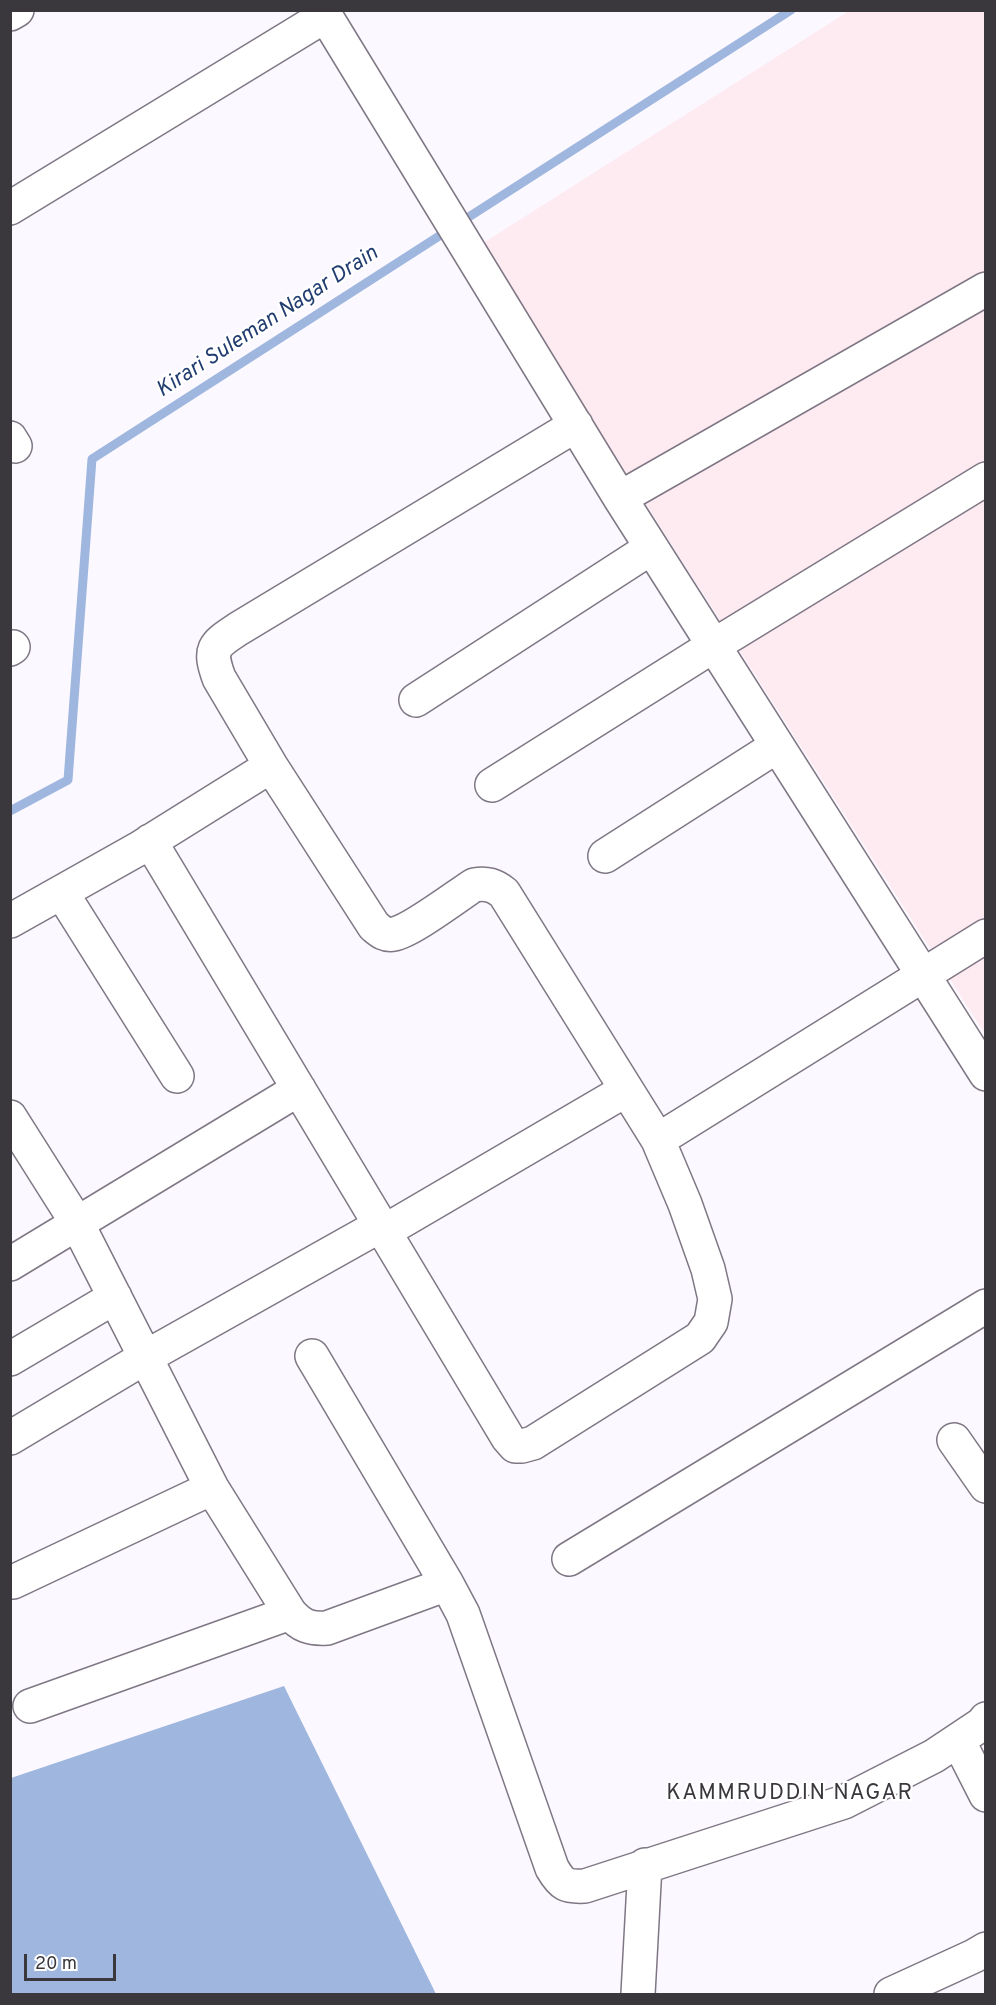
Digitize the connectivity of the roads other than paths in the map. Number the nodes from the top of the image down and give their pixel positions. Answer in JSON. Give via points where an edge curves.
{"nodes":[{"id":1,"x":17,"y":10,"type":"edge"},
{"id":2,"x":323,"y":13,"type":"edge"},
{"id":3,"x":10,"y":14,"type":"edge"},
{"id":4,"x":10,"y":208,"type":"edge"},
{"id":5,"x":986,"y":289,"type":"edge"},
{"id":6,"x":576,"y":425,"type":"junction"},
{"id":7,"x":986,"y":479,"type":"edge"},
{"id":8,"x":620,"y":498,"type":"junction"},
{"id":9,"x":651,"y":548,"type":"junction"},
{"id":10,"x":713,"y":646,"type":"junction"},
{"id":11,"x":416,"y":700,"type":"dead end"},
{"id":12,"x":777,"y":746,"type":"junction"},
{"id":13,"x":271,"y":766,"type":"junction"},
{"id":14,"x":492,"y":785,"type":"dead end"},
{"id":15,"x":150,"y":841,"type":"junction"},
{"id":16,"x":605,"y":856,"type":"dead end"},
{"id":17,"x":62,"y":893,"type":"junction"},
{"id":18,"x":10,"y":921,"type":"edge"},
{"id":19,"x":986,"y":936,"type":"edge"},
{"id":20,"x":922,"y":974,"type":"junction"},
{"id":21,"x":986,"y":1074,"type":"edge"},
{"id":22,"x":177,"y":1076,"type":"dead end"},
{"id":23,"x":299,"y":1089,"type":"junction"},
{"id":24,"x":626,"y":1090,"type":"junction"},
{"id":25,"x":10,"y":1117,"type":"edge"},
{"id":26,"x":658,"y":1140,"type":"junction"},
{"id":27,"x":77,"y":1223,"type":"junction"},
{"id":28,"x":383,"y":1228,"type":"junction"},
{"id":29,"x":10,"y":1264,"type":"edge"},
{"id":30,"x":115,"y":1297,"type":"junction"},
{"id":31,"x":986,"y":1306,"type":"edge"},
{"id":32,"x":312,"y":1356,"type":"dead end"},
{"id":33,"x":144,"y":1358,"type":"junction"},
{"id":34,"x":10,"y":1359,"type":"edge"},
{"id":35,"x":10,"y":1438,"type":"edge"},
{"id":36,"x":954,"y":1440,"type":"dead end"},
{"id":37,"x":986,"y":1486,"type":"edge"},
{"id":38,"x":212,"y":1488,"type":"junction"},
{"id":39,"x":569,"y":1559,"type":"dead end"},
{"id":40,"x":13,"y":1582,"type":"dead end"},
{"id":41,"x":447,"y":1584,"type":"junction"},
{"id":42,"x":290,"y":1613,"type":"junction"},
{"id":43,"x":30,"y":1706,"type":"dead end"},
{"id":44,"x":986,"y":1719,"type":"edge"},
{"id":45,"x":958,"y":1740,"type":"junction"},
{"id":46,"x":986,"y":1796,"type":"edge"},
{"id":47,"x":645,"y":1865,"type":"junction"},
{"id":48,"x":986,"y":1949,"type":"edge"},
{"id":49,"x":638,"y":1995,"type":"edge"},
{"id":50,"x":891,"y":1995,"type":"edge"}],
"edges":[{"from":1,"to":3,"type":"street"},
{"from":2,"to":4,"type":"street"},
{"from":2,"to":6,"type":"street"},
{"from":5,"to":8,"type":"street"},
{"from":6,"to":8,"type":"street"},
{"from":6,"to":13,"type":"street","via":[[222,640],[214,649],[213,662],[219,678]]},
{"from":7,"to":10,"type":"street"},
{"from":8,"to":9,"type":"street"},
{"from":9,"to":10,"type":"street"},
{"from":9,"to":11,"type":"street"},
{"from":10,"to":12,"type":"street"},
{"from":10,"to":14,"type":"street"},
{"from":12,"to":16,"type":"street"},
{"from":12,"to":20,"type":"street"},
{"from":13,"to":15,"type":"street"},
{"from":13,"to":24,"type":"street","via":[[374,926],[384,934],[410,928],[474,885],[486,883],[504,893]]},
{"from":15,"to":17,"type":"street"},
{"from":15,"to":23,"type":"street"},
{"from":17,"to":18,"type":"street"},
{"from":17,"to":22,"type":"street"},
{"from":19,"to":20,"type":"street"},
{"from":20,"to":21,"type":"street"},
{"from":20,"to":26,"type":"street"},
{"from":23,"to":27,"type":"street"},
{"from":23,"to":28,"type":"street"},
{"from":24,"to":26,"type":"street"},
{"from":24,"to":28,"type":"street"},
{"from":25,"to":27,"type":"street"},
{"from":26,"to":28,"type":"street","via":[[708,1269],[715,1299],[711,1322],[700,1338],[533,1443],[515,1446],[508,1438]]},
{"from":27,"to":29,"type":"street"},
{"from":27,"to":30,"type":"street"},
{"from":28,"to":33,"type":"street"},
{"from":30,"to":33,"type":"street"},
{"from":30,"to":34,"type":"street"},
{"from":31,"to":39,"type":"street"},
{"from":32,"to":41,"type":"street"},
{"from":33,"to":35,"type":"street"},
{"from":33,"to":38,"type":"street"},
{"from":36,"to":37,"type":"street"},
{"from":38,"to":40,"type":"street"},
{"from":38,"to":42,"type":"street"},
{"from":41,"to":42,"type":"street","via":[[327,1628],[312,1629]]},
{"from":41,"to":47,"type":"street","via":[[464,1614],[559,1880],[569,1887],[585,1886]]},
{"from":42,"to":43,"type":"street"},
{"from":44,"to":45,"type":"street"},
{"from":45,"to":46,"type":"street"},
{"from":45,"to":47,"type":"street","via":[[844,1802]]},
{"from":47,"to":49,"type":"street"},
{"from":48,"to":50,"type":"street"}]}
